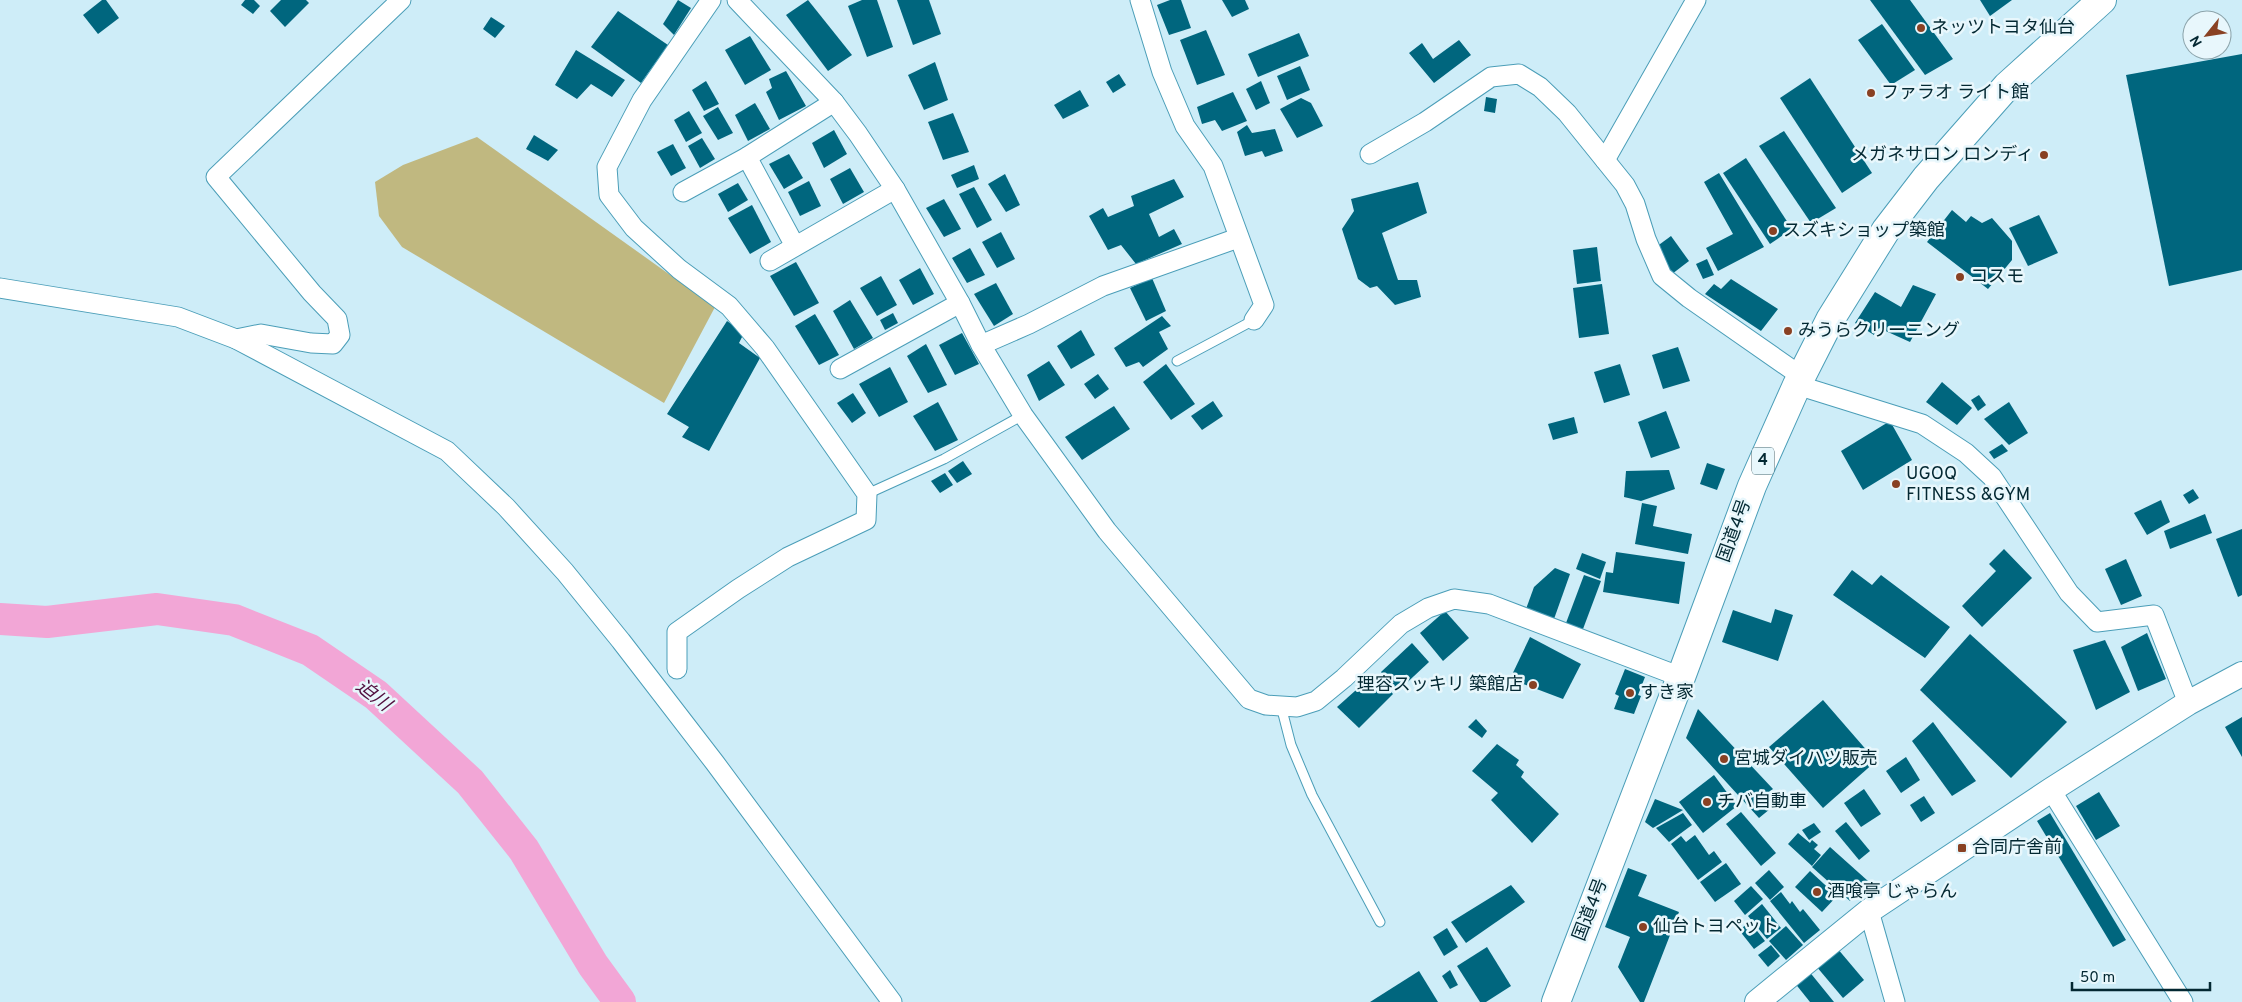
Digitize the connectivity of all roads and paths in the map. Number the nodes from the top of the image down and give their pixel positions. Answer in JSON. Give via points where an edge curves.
{"nodes":[{"id":1,"x":401,"y":0,"type":"edge"},
{"id":2,"x":711,"y":0,"type":"edge"},
{"id":3,"x":738,"y":0,"type":"edge"},
{"id":4,"x":1140,"y":0,"type":"edge"},
{"id":5,"x":1696,"y":0,"type":"edge"},
{"id":6,"x":2102,"y":0,"type":"edge"},
{"id":7,"x":834,"y":102,"type":"junction"},
{"id":8,"x":1370,"y":154,"type":"dead end"},
{"id":9,"x":747,"y":156,"type":"junction"},
{"id":10,"x":1605,"y":160,"type":"junction"},
{"id":11,"x":895,"y":189,"type":"junction"},
{"id":12,"x":683,"y":192,"type":"dead end"},
{"id":13,"x":1238,"y":238,"type":"junction"},
{"id":14,"x":795,"y":246,"type":"junction"},
{"id":15,"x":770,"y":261,"type":"dead end"},
{"id":16,"x":0,"y":288,"type":"edge"},
{"id":17,"x":960,"y":303,"type":"junction"},
{"id":18,"x":1254,"y":320,"type":"joint"},
{"id":19,"x":236,"y":339,"type":"junction"},
{"id":20,"x":980,"y":345,"type":"junction"},
{"id":21,"x":1177,"y":361,"type":"dead end"},
{"id":22,"x":840,"y":369,"type":"dead end"},
{"id":23,"x":1799,"y":381,"type":"junction"},
{"id":24,"x":1023,"y":415,"type":"junction"},
{"id":25,"x":867,"y":494,"type":"junction"},
{"id":26,"x":677,"y":669,"type":"dead end"},
{"id":27,"x":2242,"y":674,"type":"edge"},
{"id":28,"x":1681,"y":677,"type":"junction"},
{"id":29,"x":2188,"y":703,"type":"junction"},
{"id":30,"x":1281,"y":706,"type":"junction"},
{"id":31,"x":2051,"y":790,"type":"junction"},
{"id":32,"x":1869,"y":911,"type":"junction"},
{"id":33,"x":1380,"y":922,"type":"dead end"},
{"id":34,"x":892,"y":1002,"type":"edge"},
{"id":35,"x":1556,"y":1002,"type":"edge"},
{"id":36,"x":1757,"y":1002,"type":"edge"},
{"id":37,"x":1895,"y":1002,"type":"edge"},
{"id":38,"x":2183,"y":1002,"type":"edge"}],
"edges":[{"from":1,"to":19,"type":"street","via":[[216,177],[337,319],[340,335],[333,344],[261,334]]},
{"from":2,"to":25,"type":"street","via":[[642,100],[607,167],[609,195],[634,228],[679,269],[729,306],[765,348]]},
{"from":3,"to":7,"type":"street"},
{"from":4,"to":13,"type":"street","via":[[1162,72],[1185,126],[1213,166]]},
{"from":5,"to":10,"type":"street"},
{"from":6,"to":23,"type":"highway","name":"国道4号","number":"4","via":[[2007,86],[1926,178],[1857,273]]},
{"from":7,"to":9,"type":"street"},
{"from":7,"to":11,"type":"street"},
{"from":8,"to":10,"type":"street","via":[[1491,78],[1520,74],[1540,87],[1567,113]]},
{"from":9,"to":12,"type":"street"},
{"from":9,"to":14,"type":"street"},
{"from":10,"to":23,"type":"street","via":[[1635,204],[1662,276]]},
{"from":11,"to":14,"type":"street"},
{"from":11,"to":17,"type":"street"},
{"from":13,"to":18,"type":"street","via":[[1264,305]]},
{"from":13,"to":20,"type":"street","via":[[1103,286]]},
{"from":14,"to":15,"type":"street"},
{"from":16,"to":19,"type":"street","via":[[178,317]]},
{"from":17,"to":20,"type":"street"},
{"from":17,"to":22,"type":"street"},
{"from":18,"to":21,"type":"lane"},
{"from":19,"to":34,"type":"street","via":[[447,451],[506,507],[621,641]]},
{"from":20,"to":24,"type":"street"},
{"from":23,"to":28,"type":"highway","name":"国道4号","number":"4","via":[[1752,486]]},
{"from":23,"to":29,"type":"street","via":[[1922,424],[1966,453],[1992,477],[2068,593],[2097,622],[2154,615]]},
{"from":24,"to":25,"type":"lane","via":[[944,459]]},
{"from":24,"to":30,"type":"street","via":[[1107,531],[1234,683],[1249,699]]},
{"from":25,"to":26,"type":"street","via":[[866,520],[788,557],[677,632]]},
{"from":27,"to":29,"type":"street"},
{"from":28,"to":30,"type":"street","via":[[1489,604],[1454,599],[1428,608],[1401,624],[1316,701]]},
{"from":28,"to":35,"type":"highway","name":"国道4号","number":"4"},
{"from":29,"to":31,"type":"street"},
{"from":30,"to":33,"type":"lane","via":[[1312,796]]},
{"from":31,"to":32,"type":"street"},
{"from":31,"to":38,"type":"street"},
{"from":32,"to":36,"type":"street"},
{"from":32,"to":37,"type":"street"}]}
